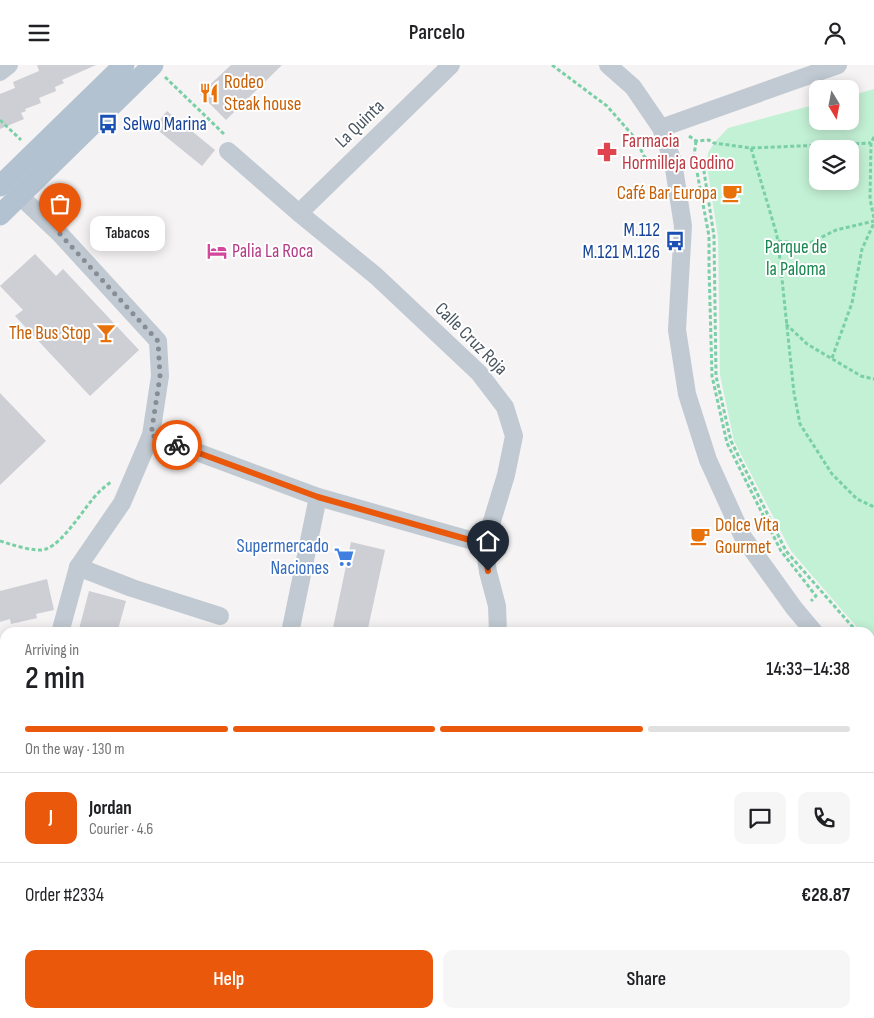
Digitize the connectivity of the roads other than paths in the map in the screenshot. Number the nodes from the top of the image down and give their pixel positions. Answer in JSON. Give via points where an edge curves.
{"nodes":[{"id":1,"x":9,"y":65,"type":"edge"},
{"id":2,"x":124,"y":65,"type":"edge"},
{"id":3,"x":451,"y":65,"type":"edge"},
{"id":4,"x":608,"y":65,"type":"edge"},
{"id":5,"x":838,"y":65,"type":"edge"},
{"id":6,"x":158,"y":70,"type":"edge"},
{"id":7,"x":0,"y":71,"type":"edge"},
{"id":8,"x":661,"y":129,"type":"junction"},
{"id":9,"x":226,"y":143,"type":"road end"},
{"id":10,"x":0,"y":186,"type":"edge"},
{"id":11,"x":20,"y":196,"type":"junction"},
{"id":12,"x":299,"y":213,"type":"junction"},
{"id":13,"x":0,"y":215,"type":"edge"},
{"id":14,"x":151,"y":435,"type":"junction"},
{"id":15,"x":318,"y":497,"type":"junction"},
{"id":16,"x":484,"y":544,"type":"junction"},
{"id":17,"x":78,"y":567,"type":"junction"},
{"id":18,"x":220,"y":617,"type":"dead end"},
{"id":19,"x":62,"y":627,"type":"edge"},
{"id":20,"x":291,"y":627,"type":"edge"},
{"id":21,"x":498,"y":627,"type":"edge"},
{"id":22,"x":810,"y":627,"type":"edge"}],
"edges":[{"from":1,"to":7,"type":"street"},
{"from":2,"to":10,"type":"main road"},
{"from":3,"to":12,"type":"street","name":"La Quinta"},
{"from":4,"to":8,"type":"street","via":[[633,87]]},
{"from":5,"to":8,"type":"street"},
{"from":6,"to":11,"type":"main road"},
{"from":8,"to":22,"type":"street","via":[[673,162],[683,226],[678,329],[687,394],[708,460],[743,537]]},
{"from":9,"to":12,"type":"street","name":"Calle Cruz Roja"},
{"from":11,"to":13,"type":"main road"},
{"from":11,"to":14,"type":"street","via":[[60,234],[158,341],[160,376]]},
{"from":12,"to":16,"type":"street","name":"Calle Cruz Roja","via":[[376,276],[479,373],[505,407],[514,436],[506,475]]},
{"from":14,"to":15,"type":"street"},
{"from":14,"to":17,"type":"street","via":[[122,503]]},
{"from":15,"to":16,"type":"street"},
{"from":15,"to":20,"type":"street"},
{"from":16,"to":21,"type":"street","name":"Calle Cruz Roja","via":[[497,606]]},
{"from":17,"to":18,"type":"street"},
{"from":17,"to":19,"type":"street"}]}
